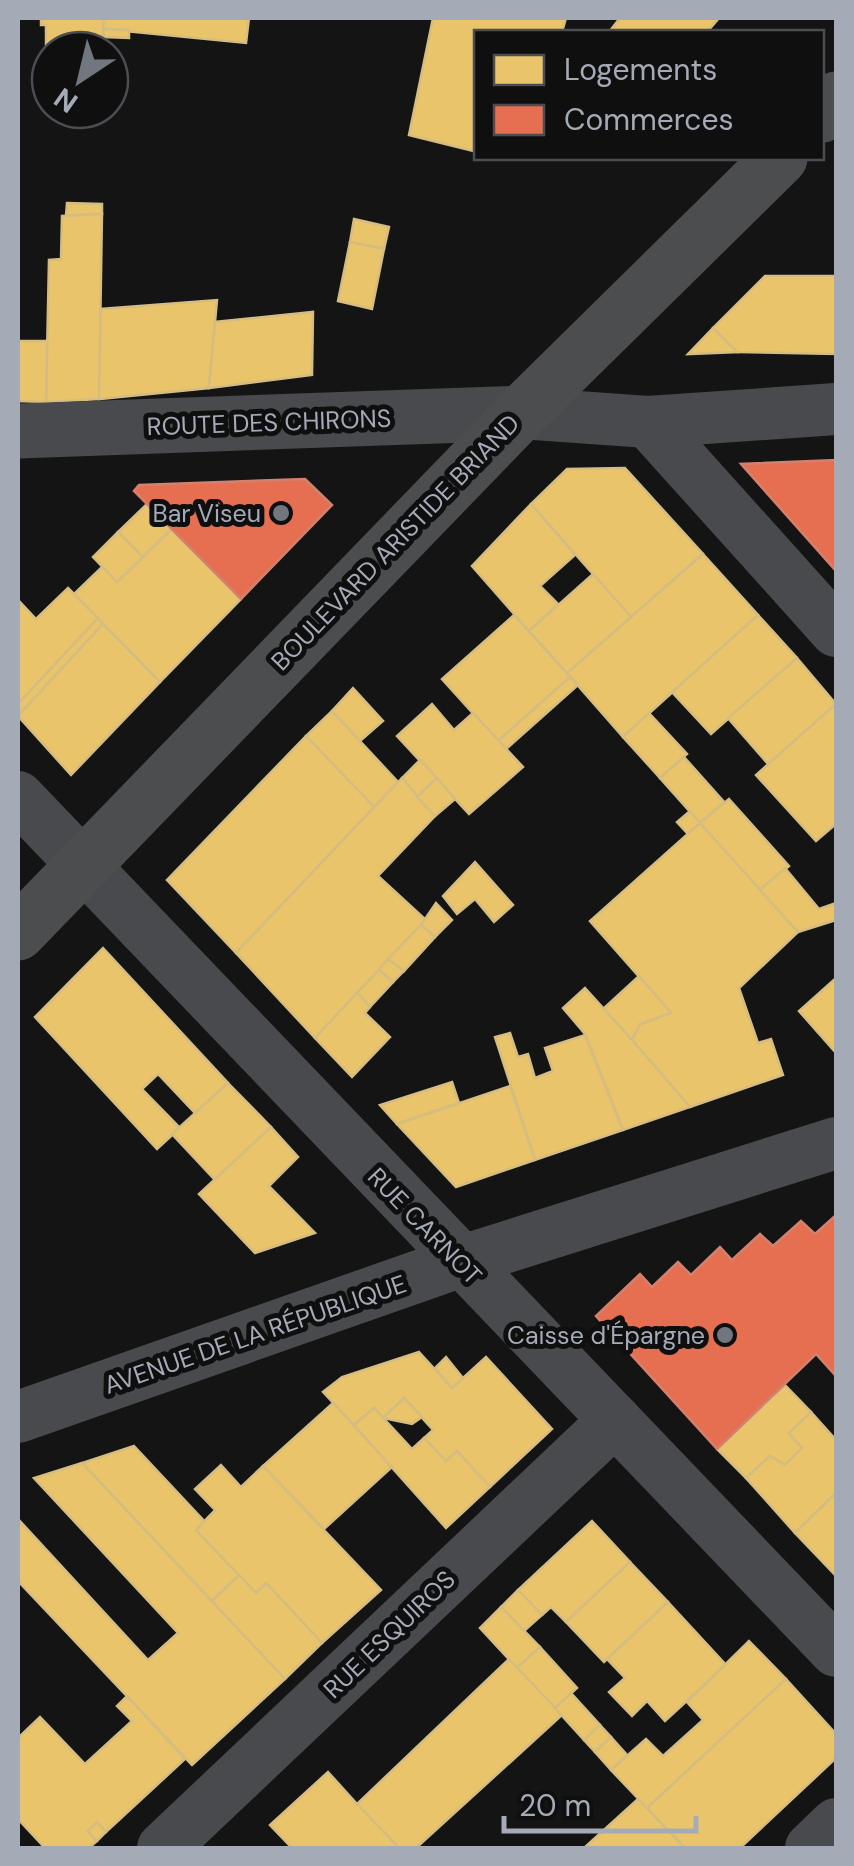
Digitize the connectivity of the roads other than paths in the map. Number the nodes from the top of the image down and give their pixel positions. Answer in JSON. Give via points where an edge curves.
{"nodes":[{"id":1,"x":775,"y":162,"type":"edge"},
{"id":2,"x":836,"y":409,"type":"edge"},
{"id":3,"x":521,"y":413,"type":"junction"},
{"id":4,"x":648,"y":422,"type":"junction"},
{"id":5,"x":18,"y":431,"type":"edge"},
{"id":6,"x":836,"y":631,"type":"edge"},
{"id":7,"x":18,"y":797,"type":"edge"},
{"id":8,"x":83,"y":866,"type":"junction"},
{"id":9,"x":18,"y":933,"type":"edge"},
{"id":10,"x":836,"y":1143,"type":"edge"},
{"id":11,"x":460,"y":1262,"type":"junction"},
{"id":12,"x":18,"y":1417,"type":"edge"},
{"id":13,"x":614,"y":1420,"type":"junction"},
{"id":14,"x":836,"y":1651,"type":"edge"},
{"id":15,"x":836,"y":1824,"type":"edge"},
{"id":16,"x":164,"y":1848,"type":"edge"},
{"id":17,"x":811,"y":1848,"type":"edge"}],
"edges":[{"from":1,"to":3,"type":"main road","name":"BOULEVARD ARISTIDE BRIAND"},
{"from":2,"to":4,"type":"street"},
{"from":3,"to":4,"type":"street"},
{"from":3,"to":5,"type":"street","name":"ROUTE DES CHIRONS"},
{"from":3,"to":8,"type":"main road","name":"BOULEVARD ARISTIDE BRIAND"},
{"from":4,"to":6,"type":"street"},
{"from":7,"to":8,"type":"street","name":"RUE CARNOT"},
{"from":8,"to":9,"type":"main road","name":"BOULEVARD ARISTIDE BRIAND"},
{"from":8,"to":11,"type":"street","name":"RUE CARNOT"},
{"from":10,"to":11,"type":"street","name":"AVENUE DE LA RÉPUBLIQUE"},
{"from":11,"to":12,"type":"street","name":"AVENUE DE LA RÉPUBLIQUE"},
{"from":11,"to":13,"type":"street","name":"RUE CARNOT"},
{"from":13,"to":14,"type":"street","name":"RUE CARNOT"},
{"from":13,"to":16,"type":"street","name":"RUE ESQUIROS"},
{"from":15,"to":17,"type":"street"}]}
